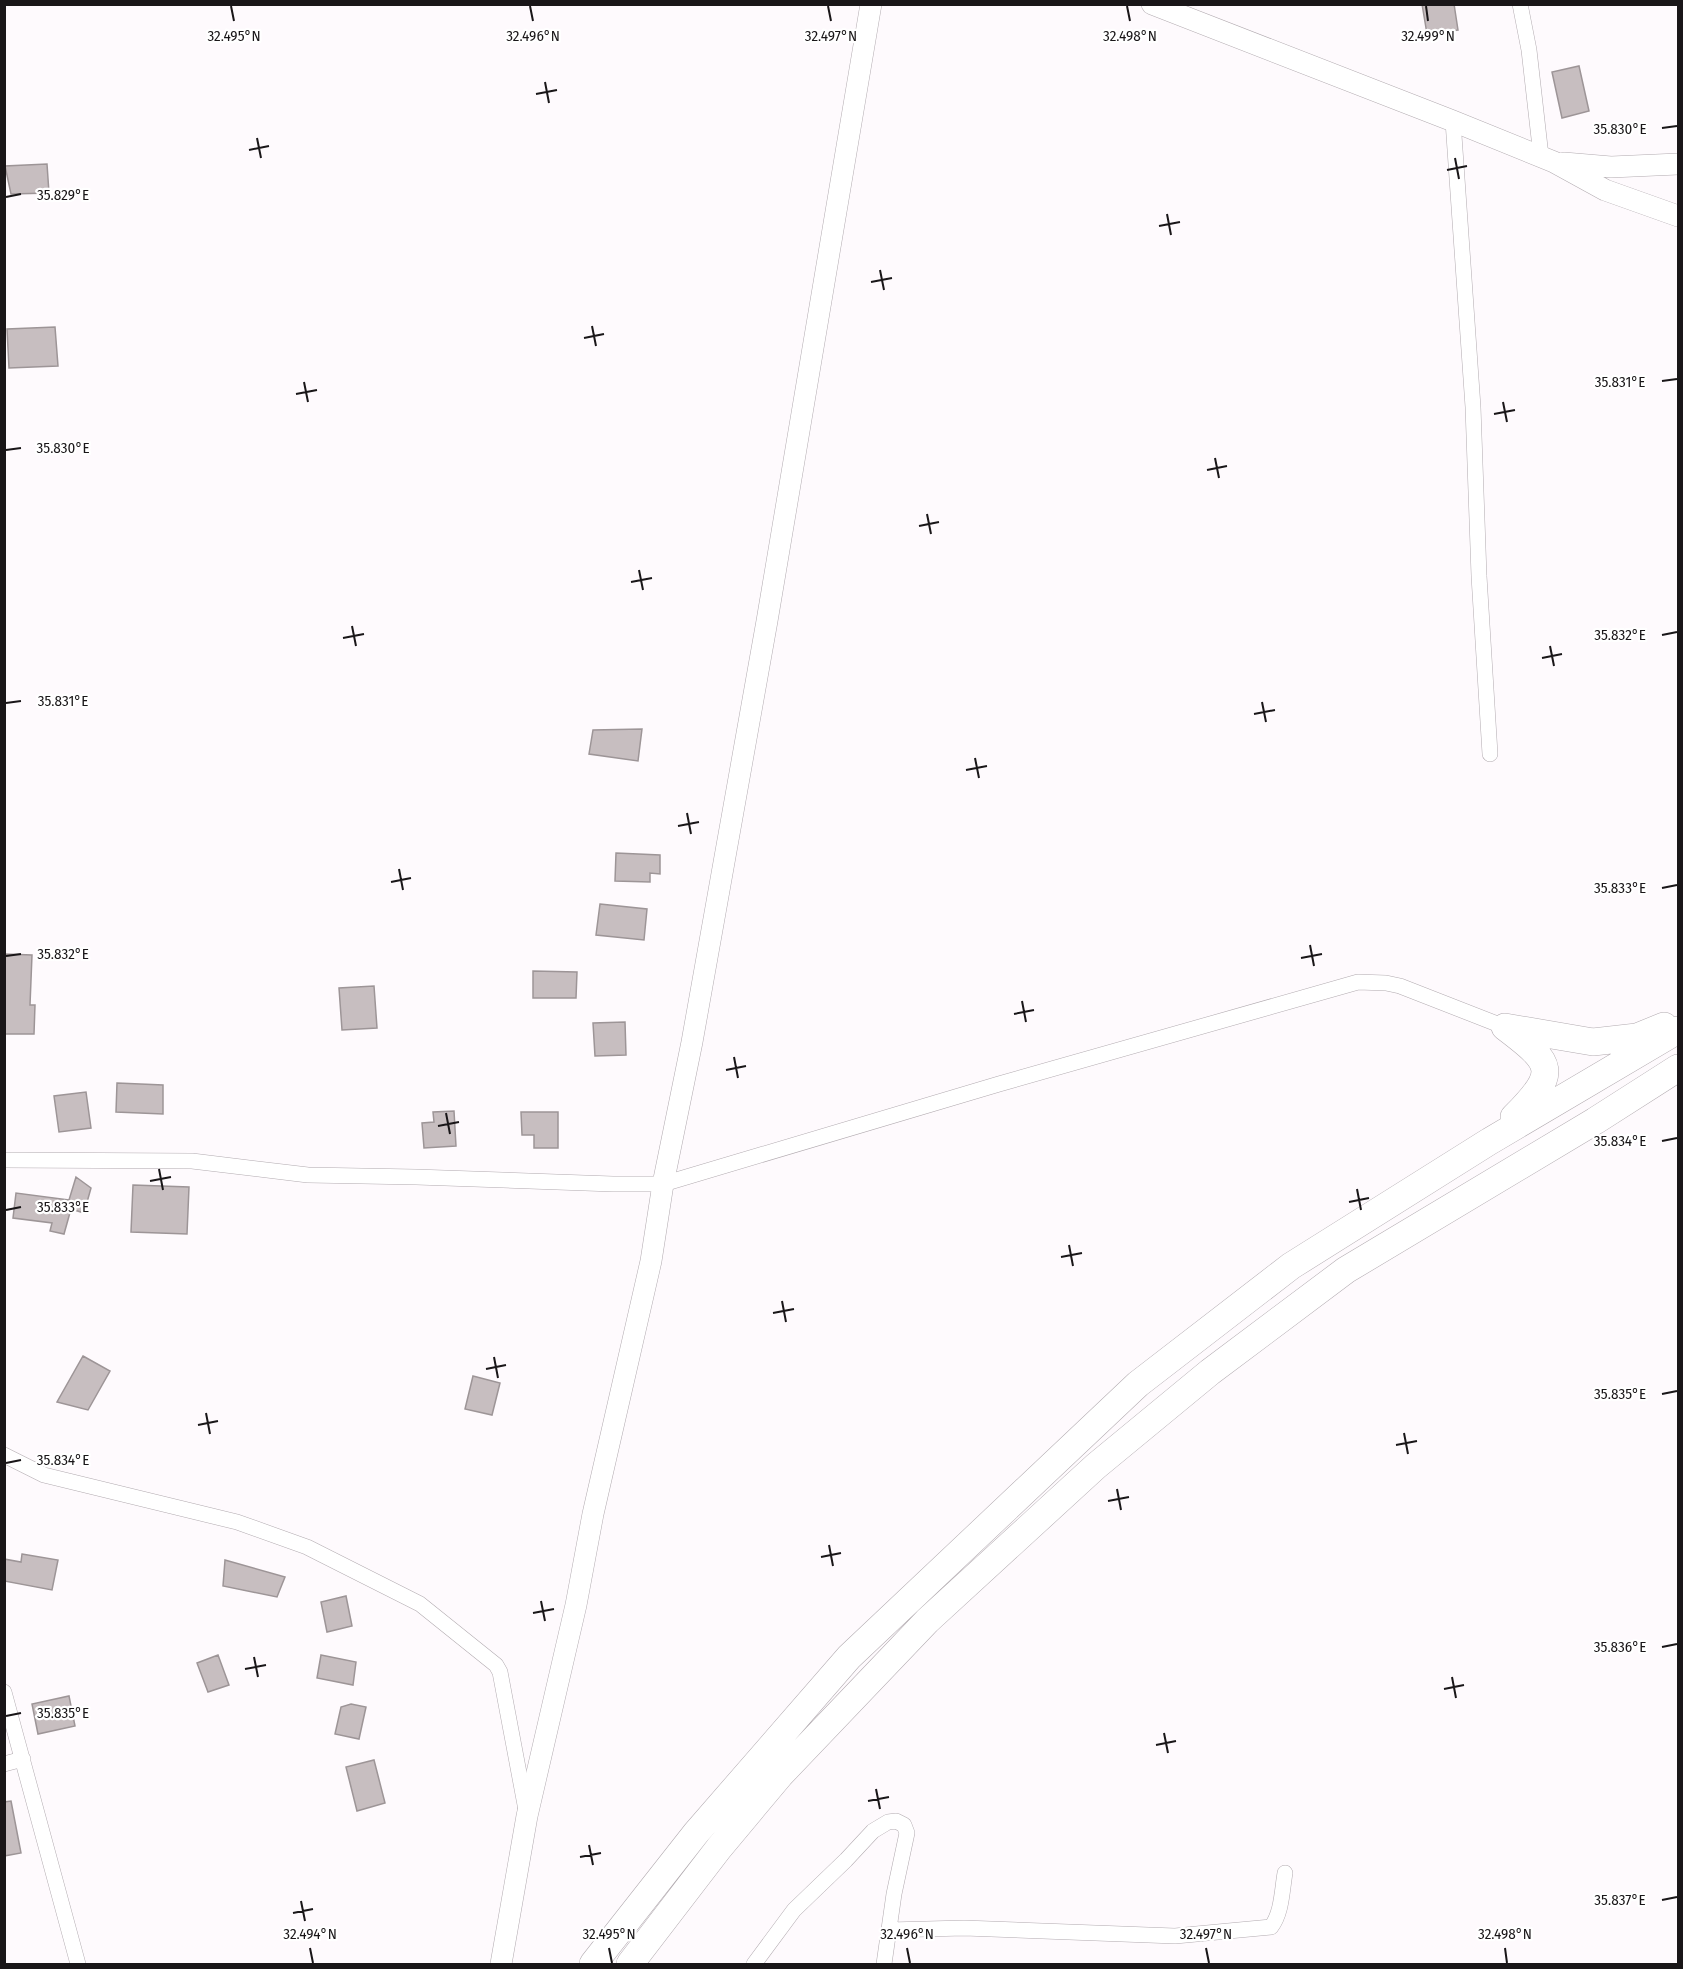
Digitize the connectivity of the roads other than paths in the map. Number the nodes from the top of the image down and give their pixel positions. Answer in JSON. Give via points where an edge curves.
{"nodes":[{"id":1,"x":871,"y":4,"type":"edge"},
{"id":2,"x":1152,"y":4,"type":"edge"},
{"id":3,"x":1520,"y":4,"type":"edge"},
{"id":4,"x":1453,"y":121,"type":"junction"},
{"id":5,"x":1547,"y":159,"type":"junction"},
{"id":6,"x":1678,"y":164,"type":"edge"},
{"id":7,"x":1678,"y":216,"type":"edge"},
{"id":8,"x":1490,"y":754,"type":"dead end"},
{"id":9,"x":1678,"y":1020,"type":"edge"},
{"id":10,"x":1505,"y":1027,"type":"junction"},
{"id":11,"x":1678,"y":1030,"type":"edge"},
{"id":12,"x":1678,"y":1068,"type":"edge"},
{"id":13,"x":1678,"y":1085,"type":"edge"},
{"id":14,"x":1596,"y":1121,"type":"junction"},
{"id":15,"x":1490,"y":1141,"type":"junction"},
{"id":16,"x":4,"y":1160,"type":"edge"},
{"id":17,"x":663,"y":1184,"type":"junction"},
{"id":18,"x":4,"y":1455,"type":"edge"},
{"id":19,"x":4,"y":1692,"type":"edge"},
{"id":20,"x":23,"y":1760,"type":"junction"},
{"id":21,"x":4,"y":1764,"type":"edge"},
{"id":22,"x":527,"y":1816,"type":"junction"},
{"id":23,"x":1285,"y":1873,"type":"dead end"},
{"id":24,"x":889,"y":1930,"type":"junction"},
{"id":25,"x":78,"y":1965,"type":"edge"},
{"id":26,"x":501,"y":1965,"type":"edge"},
{"id":27,"x":593,"y":1965,"type":"edge"},
{"id":28,"x":630,"y":1965,"type":"edge"},
{"id":29,"x":754,"y":1965,"type":"edge"},
{"id":30,"x":884,"y":1965,"type":"edge"}],
"edges":[{"from":1,"to":17,"type":"street","via":[[767,621]]},
{"from":2,"to":4,"type":"street"},
{"from":3,"to":5,"type":"street"},
{"from":4,"to":5,"type":"street"},
{"from":4,"to":8,"type":"street","via":[[1473,407]]},
{"from":5,"to":6,"type":"street","via":[[1611,167]]},
{"from":5,"to":7,"type":"street","via":[[1605,190]]},
{"from":9,"to":10,"type":"highway","via":[[1637,1036],[1593,1042]]},
{"from":10,"to":15,"type":"highway","via":[[1538,1054],[1545,1079],[1538,1092]]},
{"from":10,"to":17,"type":"street","via":[[1400,986],[1358,982]]},
{"from":11,"to":15,"type":"highway"},
{"from":12,"to":14,"type":"highway"},
{"from":13,"to":14,"type":"highway"},
{"from":14,"to":28,"type":"highway","via":[[1346,1270],[1210,1372],[1096,1466],[927,1621],[780,1775]]},
{"from":15,"to":27,"type":"highway","via":[[1291,1266],[1138,1384],[849,1658],[696,1833]]},
{"from":16,"to":17,"type":"street","via":[[192,1161],[308,1175]]},
{"from":17,"to":22,"type":"street","via":[[651,1262]]},
{"from":18,"to":22,"type":"street","via":[[44,1475],[237,1522],[307,1547],[420,1604],[500,1672]]},
{"from":19,"to":20,"type":"street"},
{"from":20,"to":21,"type":"street"},
{"from":20,"to":25,"type":"street"},
{"from":22,"to":26,"type":"street"},
{"from":23,"to":24,"type":"street","via":[[1276,1921],[1271,1927],[1175,1936],[964,1928]]},
{"from":24,"to":29,"type":"street","via":[[907,1833],[896,1821],[873,1831],[794,1910]]},
{"from":24,"to":30,"type":"street"}]}
